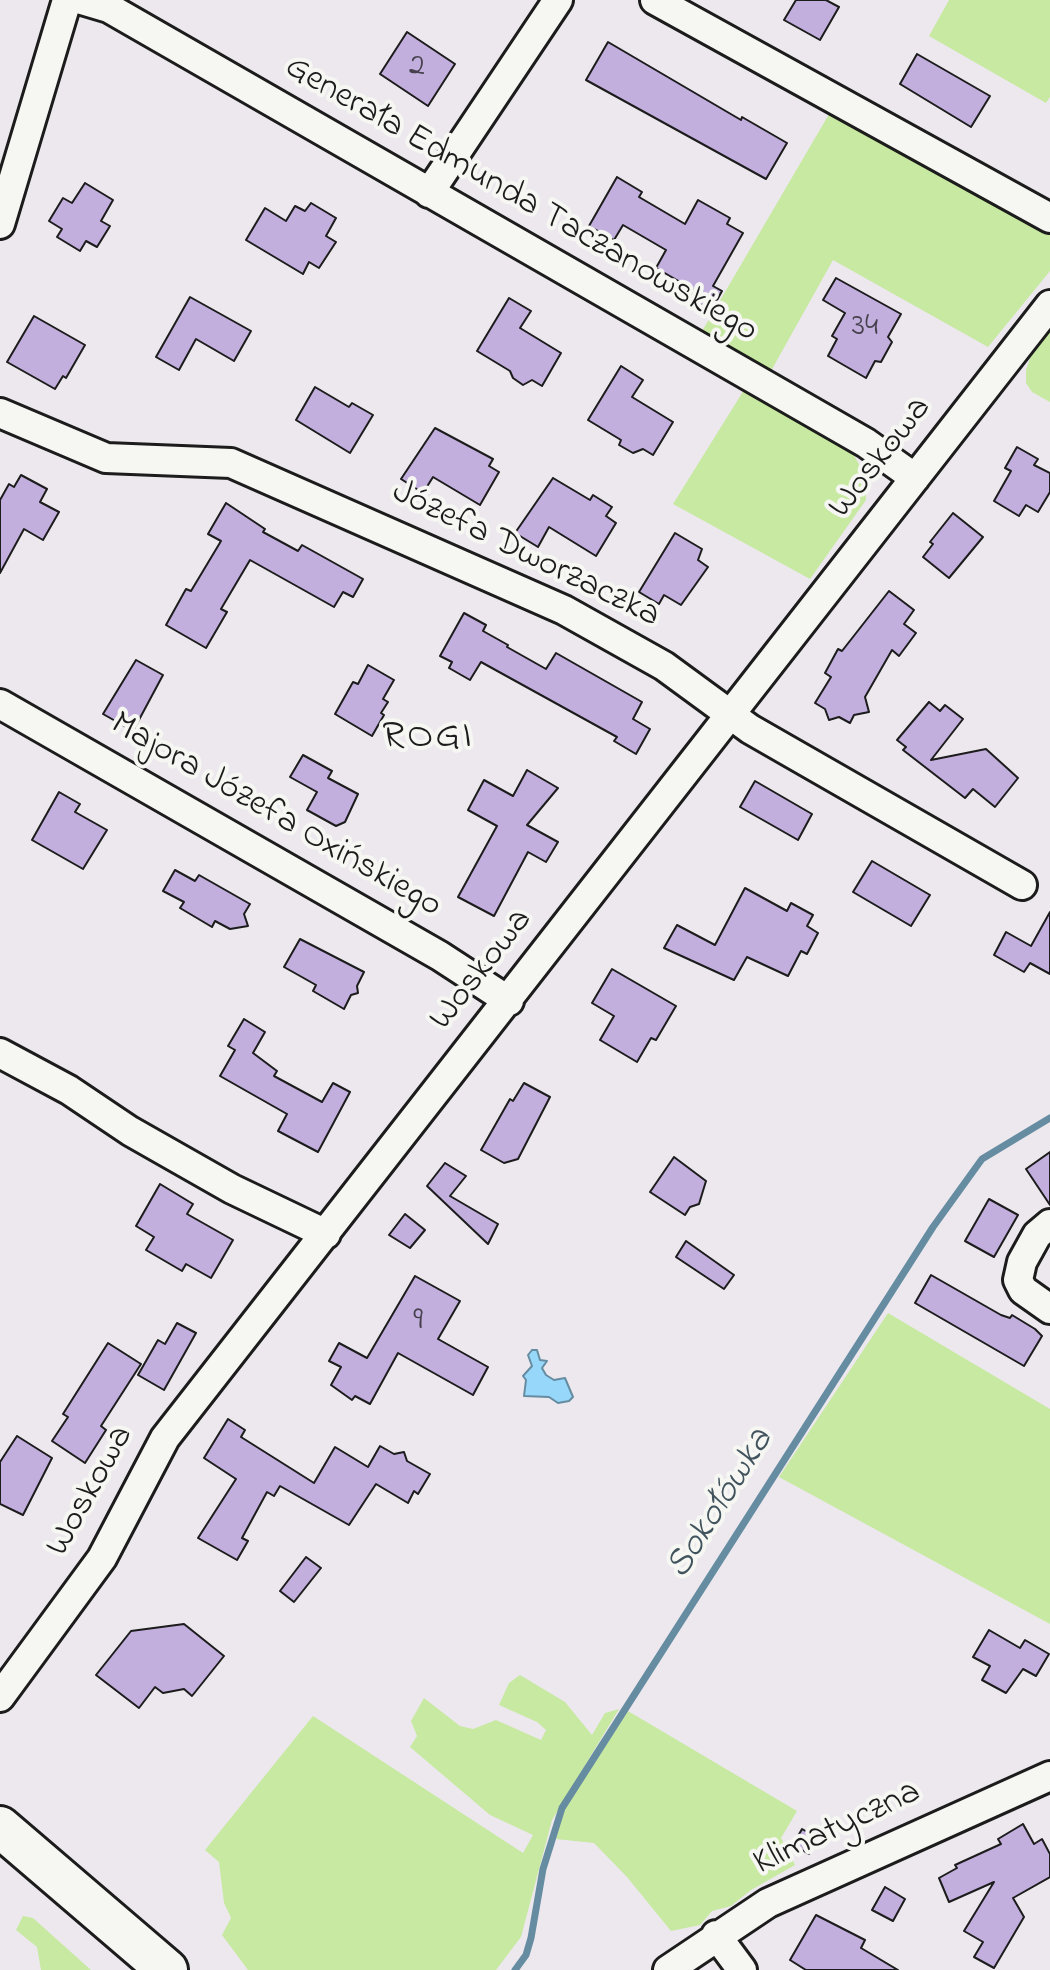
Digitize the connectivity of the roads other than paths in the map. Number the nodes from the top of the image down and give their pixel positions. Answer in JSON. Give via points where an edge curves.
{"nodes":[{"id":1,"x":67,"y":0,"type":"edge"},
{"id":2,"x":82,"y":0,"type":"edge"},
{"id":3,"x":558,"y":0,"type":"edge"},
{"id":4,"x":655,"y":0,"type":"edge"},
{"id":5,"x":429,"y":193,"type":"junction"},
{"id":6,"x":1050,"y":218,"type":"edge"},
{"id":7,"x":0,"y":224,"type":"edge"},
{"id":8,"x":1050,"y":305,"type":"edge"},
{"id":9,"x":0,"y":413,"type":"edge"},
{"id":10,"x":915,"y":478,"type":"junction"},
{"id":11,"x":0,"y":704,"type":"edge"},
{"id":12,"x":728,"y":712,"type":"junction"},
{"id":13,"x":1022,"y":885,"type":"dead end"},
{"id":14,"x":509,"y":1001,"type":"junction"},
{"id":15,"x":0,"y":1053,"type":"edge"},
{"id":16,"x":1050,"y":1224,"type":"edge"},
{"id":17,"x":326,"y":1234,"type":"junction"},
{"id":18,"x":1050,"y":1309,"type":"edge"},
{"id":19,"x":0,"y":1697,"type":"edge"},
{"id":20,"x":1050,"y":1776,"type":"edge"},
{"id":21,"x":0,"y":1827,"type":"edge"},
{"id":22,"x":716,"y":1935,"type":"junction"},
{"id":23,"x":167,"y":1970,"type":"edge"},
{"id":24,"x":668,"y":1970,"type":"edge"},
{"id":25,"x":742,"y":1970,"type":"edge"}],
"edges":[{"from":1,"to":7,"type":"street"},
{"from":2,"to":5,"type":"street","name":"Generała Edmunda Taczanowskiego","via":[[109,8]]},
{"from":3,"to":5,"type":"street"},
{"from":4,"to":6,"type":"street"},
{"from":5,"to":10,"type":"street","name":"Generała Edmunda Taczanowskiego","via":[[866,443]]},
{"from":8,"to":10,"type":"street","name":"Woskowa"},
{"from":9,"to":12,"type":"street","name":"Józefa Dworzaczka","via":[[106,458],[216,462],[245,469],[564,610],[633,647]]},
{"from":10,"to":12,"type":"street","name":"Woskowa"},
{"from":11,"to":14,"type":"street","name":"Majora Józefa Oxińskiego","via":[[440,956]]},
{"from":12,"to":13,"type":"street","name":"Józefa Dworzaczka"},
{"from":12,"to":14,"type":"street","name":"Woskowa"},
{"from":14,"to":17,"type":"street","name":"Woskowa"},
{"from":15,"to":17,"type":"street","via":[[232,1189]]},
{"from":16,"to":18,"type":"street","via":[[1037,1235],[1018,1280],[1023,1290]]},
{"from":17,"to":19,"type":"street","name":"Woskowa","via":[[165,1438],[95,1569]]},
{"from":20,"to":22,"type":"street","name":"Klimatyczna","via":[[786,1894]]},
{"from":21,"to":23,"type":"street"},
{"from":22,"to":24,"type":"street","name":"Klimatyczna"},
{"from":22,"to":25,"type":"street"}]}
